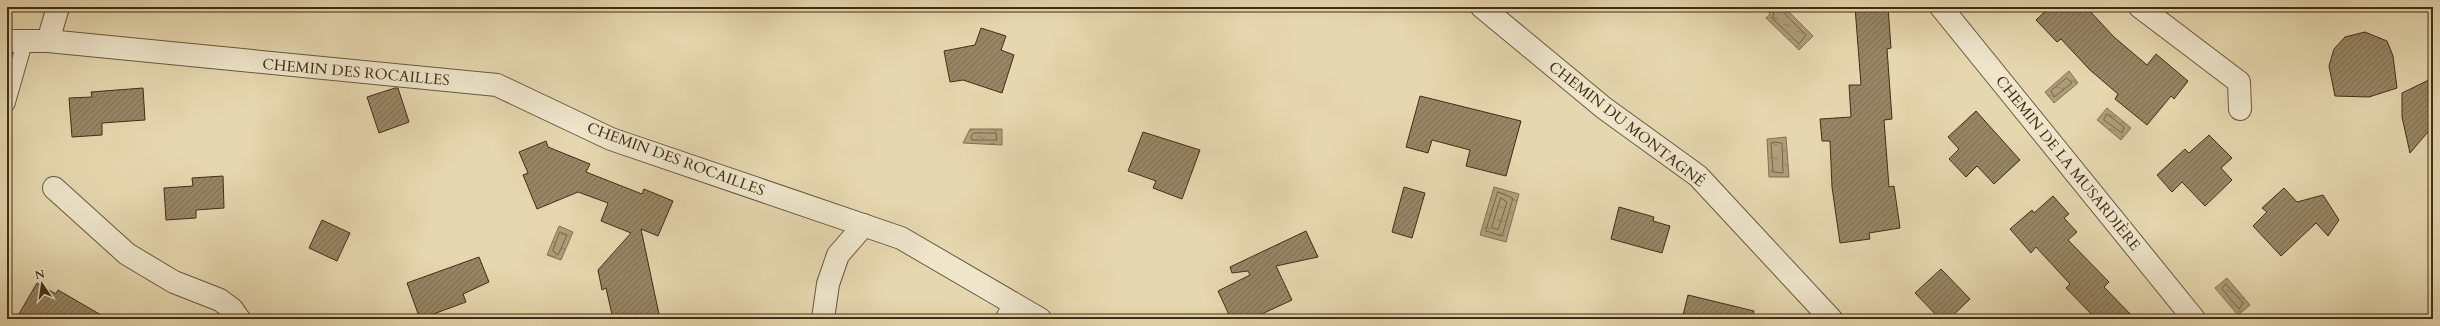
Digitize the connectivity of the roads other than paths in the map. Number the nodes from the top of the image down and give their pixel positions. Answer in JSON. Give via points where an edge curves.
{"nodes":[{"id":1,"x":58,"y":7,"type":"edge"},
{"id":2,"x":1482,"y":7,"type":"edge"},
{"id":3,"x":1941,"y":7,"type":"edge"},
{"id":4,"x":2140,"y":7,"type":"edge"},
{"id":5,"x":16,"y":41,"type":"edge"},
{"id":6,"x":48,"y":41,"type":"junction"},
{"id":7,"x":7,"y":104,"type":"edge"},
{"id":8,"x":2240,"y":109,"type":"dead end"},
{"id":9,"x":54,"y":188,"type":"dead end"},
{"id":10,"x":864,"y":225,"type":"junction"},
{"id":11,"x":1007,"y":311,"type":"edge"},
{"id":12,"x":239,"y":319,"type":"edge"},
{"id":13,"x":823,"y":319,"type":"edge"},
{"id":14,"x":1040,"y":319,"type":"edge"},
{"id":15,"x":1831,"y":319,"type":"edge"},
{"id":16,"x":2194,"y":319,"type":"edge"}],
"edges":[{"from":1,"to":6,"type":"street"},
{"from":2,"to":15,"type":"street","name":"CHEMIN DU MONTAGNÉ","via":[[1604,108],[1698,176]]},
{"from":3,"to":16,"type":"street","name":"CHEMIN DE LA MUSARDIÈRE"},
{"from":4,"to":8,"type":"street","via":[[2239,82]]},
{"from":5,"to":6,"type":"street","name":"CHEMIN DES ROCAILLES"},
{"from":5,"to":7,"type":"lane"},
{"from":6,"to":10,"type":"street","name":"CHEMIN DES ROCAILLES","via":[[497,85],[611,139]]},
{"from":9,"to":12,"type":"street","via":[[127,254],[174,282],[220,300],[232,309]]},
{"from":10,"to":11,"type":"street","name":"CHEMIN DES ROCAILLES","via":[[901,238]]},
{"from":10,"to":13,"type":"street","via":[[838,255],[828,284]]},
{"from":11,"to":14,"type":"street","name":"CHEMIN DES ROCAILLES"}]}
